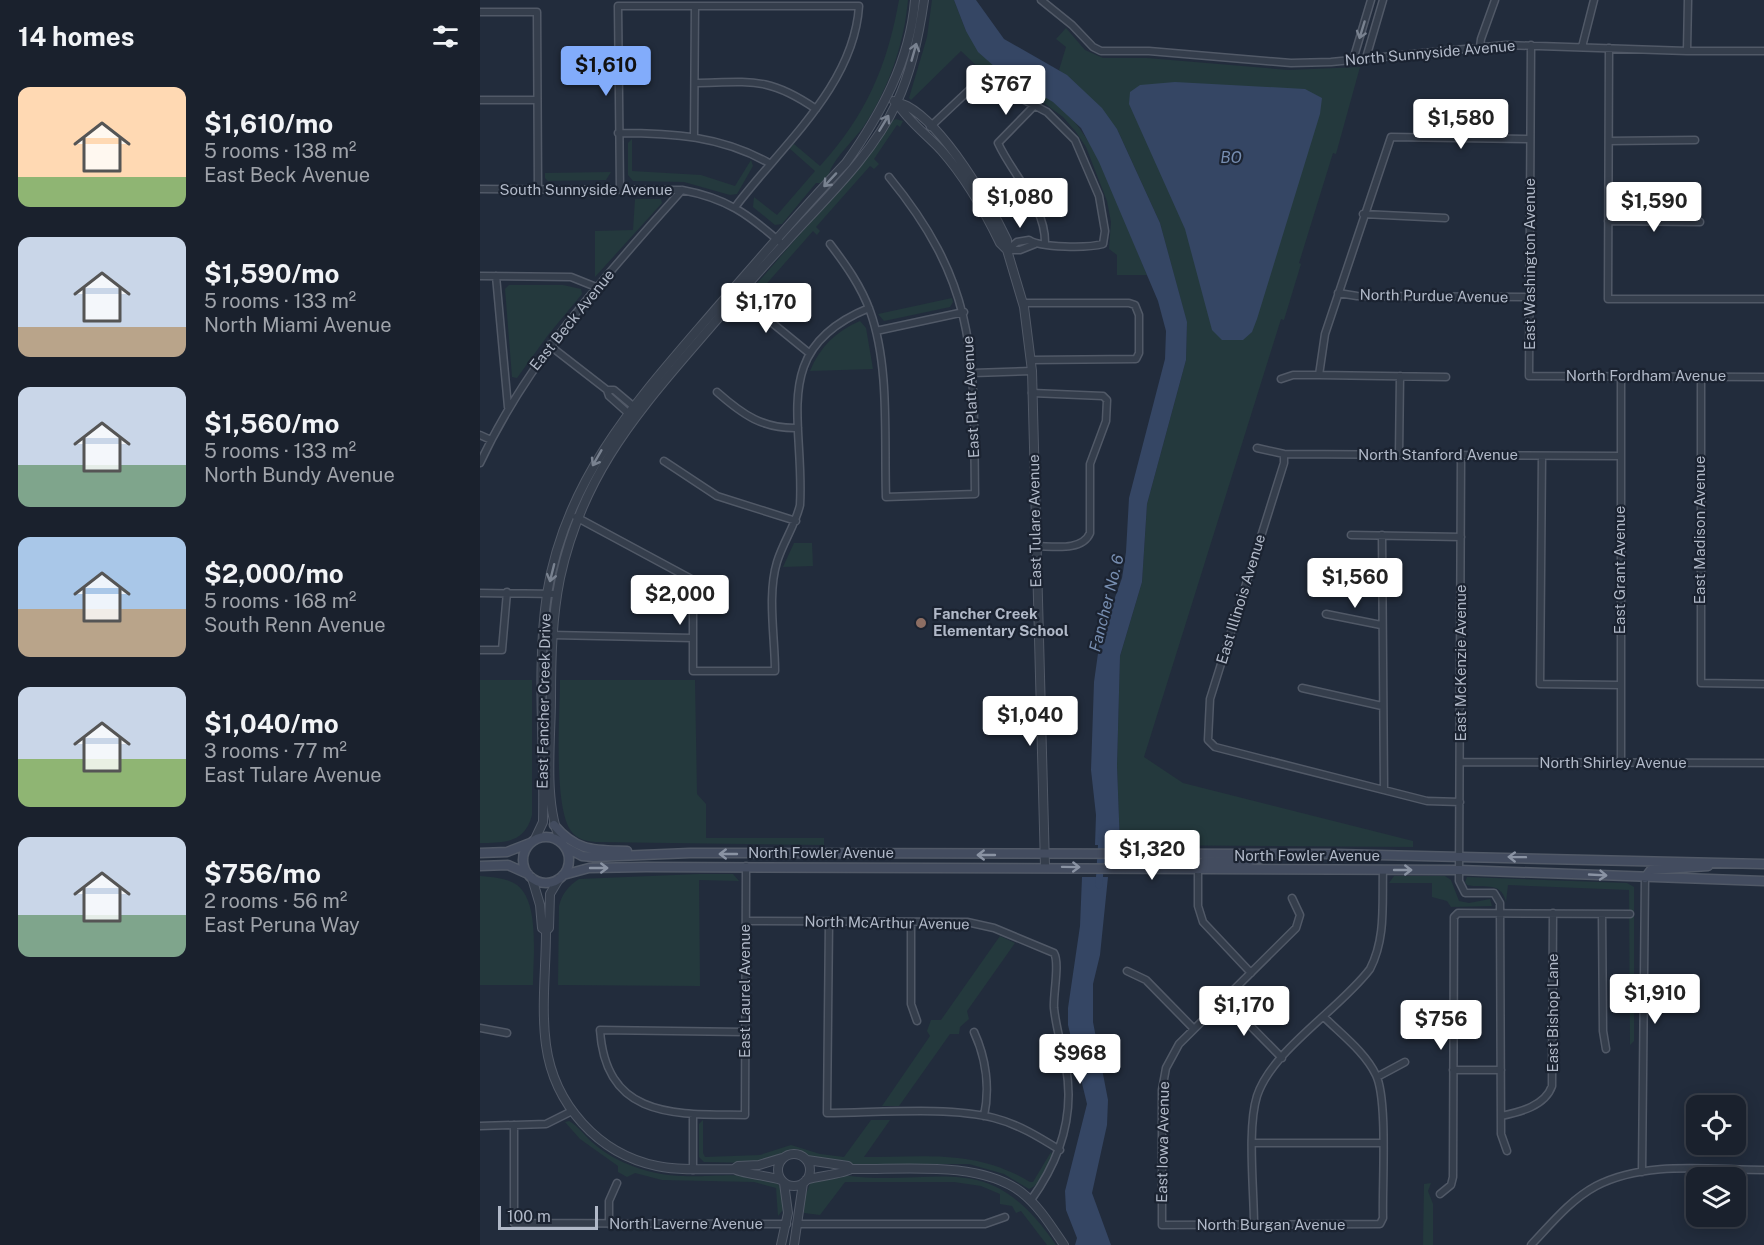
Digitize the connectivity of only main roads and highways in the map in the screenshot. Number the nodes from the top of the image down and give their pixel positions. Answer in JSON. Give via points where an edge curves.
{"nodes":[{"id":1,"x":554,"y":825,"type":"road end"},
{"id":2,"x":533,"y":841,"type":"junction"},
{"id":3,"x":563,"y":844,"type":"junction"},
{"id":4,"x":480,"y":853,"type":"edge"},
{"id":5,"x":690,"y":854,"type":"junction"},
{"id":6,"x":1273,"y":854,"type":"junction"},
{"id":7,"x":1718,"y":864,"type":"junction"},
{"id":8,"x":1764,"y":864,"type":"edge"},
{"id":9,"x":480,"y":866,"type":"edge"},
{"id":10,"x":1198,"y":869,"type":"junction"},
{"id":11,"x":530,"y":876,"type":"junction"},
{"id":12,"x":561,"y":877,"type":"junction"},
{"id":13,"x":1645,"y":878,"type":"junction"},
{"id":14,"x":1764,"y":881,"type":"edge"}],
"edges":[{"from":1,"to":5,"type":"main road","via":[[569,840],[589,849]]},
{"from":2,"to":3,"type":"main road","via":[[549,837]]},
{"from":2,"to":4,"type":"main road","via":[[507,852]]},
{"from":2,"to":11,"type":"main road","via":[[523,861]]},
{"from":3,"to":5,"type":"main road","name":"North Fowler Avenue","via":[[582,856],[594,857]]},
{"from":3,"to":12,"type":"main road","via":[[569,858]]},
{"from":6,"to":5,"type":"main road","name":"North Fowler Avenue","one_way":true},
{"from":7,"to":6,"type":"main road","name":"North Fowler Avenue","one_way":true},
{"from":6,"to":10,"type":"main road","via":[[1249,861],[1205,861]]},
{"from":7,"to":8,"type":"main road","name":"North Fowler Avenue"},
{"from":7,"to":13,"type":"main road","via":[[1700,869],[1651,870]]},
{"from":9,"to":11,"type":"main road","via":[[508,865]]},
{"from":12,"to":10,"type":"main road","name":"North Fowler Avenue","one_way":true,"via":[[589,868],[746,866]]},
{"from":10,"to":13,"type":"main road","name":"North Fowler Avenue","one_way":true,"via":[[1460,870]]},
{"from":11,"to":12,"type":"main road","via":[[546,883]]},
{"from":13,"to":14,"type":"main road","name":"North Fowler Avenue"}]}
